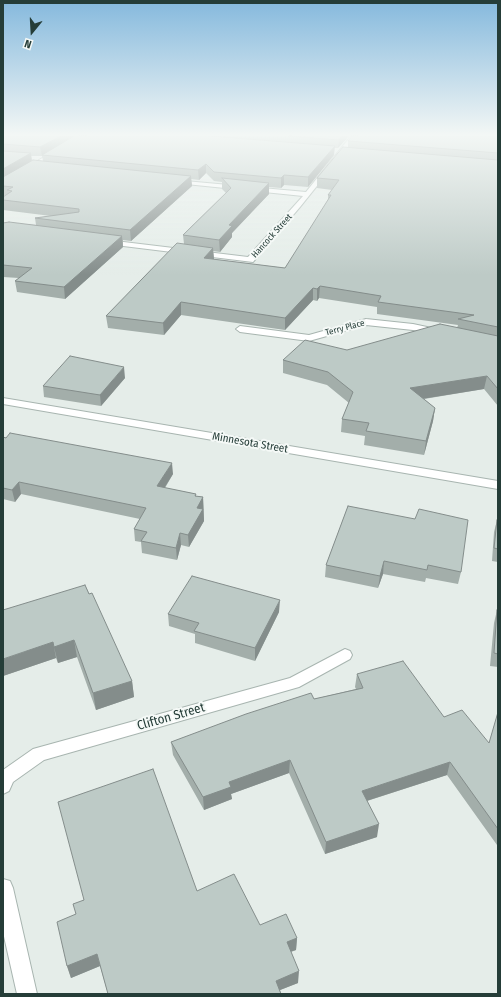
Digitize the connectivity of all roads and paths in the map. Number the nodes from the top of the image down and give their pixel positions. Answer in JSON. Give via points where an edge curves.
{"nodes":[{"id":1,"x":191,"y":183,"type":"edge"},
{"id":2,"x":316,"y":183,"type":"edge"},
{"id":3,"x":306,"y":194,"type":"junction"},
{"id":4,"x":96,"y":240,"type":"edge"},
{"id":5,"x":240,"y":329,"type":"edge"},
{"id":6,"x":450,"y":334,"type":"edge"},
{"id":7,"x":3,"y":401,"type":"edge"},
{"id":8,"x":498,"y":485,"type":"edge"},
{"id":9,"x":346,"y":655,"type":"dead end"},
{"id":10,"x":3,"y":786,"type":"edge"},
{"id":11,"x":3,"y":888,"type":"edge"},
{"id":12,"x":27,"y":994,"type":"edge"}],
"edges":[{"from":1,"to":3,"type":"street"},
{"from":2,"to":3,"type":"street","name":"Hancock Street"},
{"from":3,"to":4,"type":"street","name":"Hancock Street","via":[[250,260]]},
{"from":5,"to":6,"type":"street","name":"Terry Place","via":[[309,338],[366,322]]},
{"from":7,"to":8,"type":"street","name":"Minnesota Street"},
{"from":9,"to":10,"type":"street","name":"Clifton Street","via":[[294,683],[39,754],[7,777]]},
{"from":11,"to":12,"type":"street"}]}
